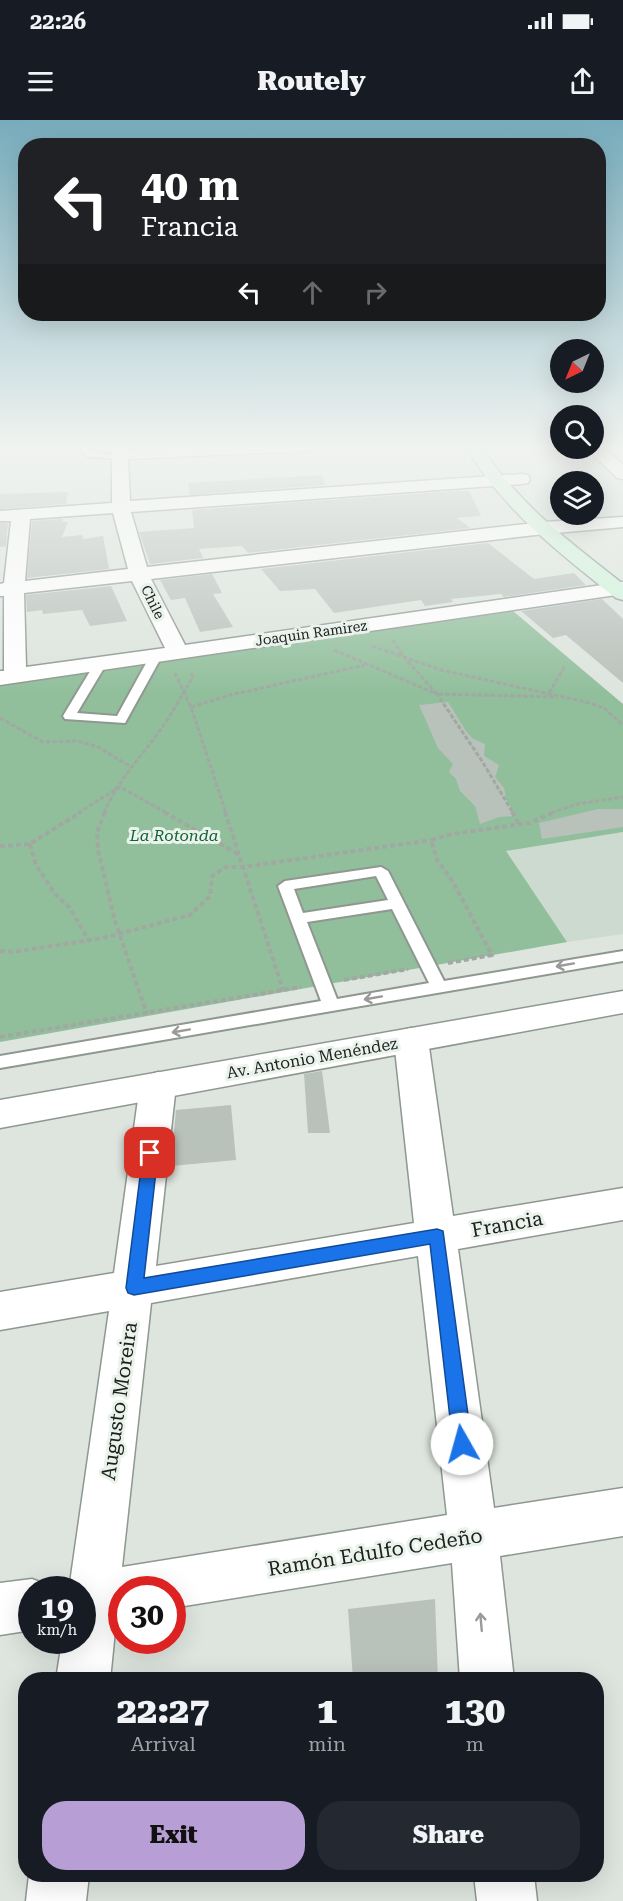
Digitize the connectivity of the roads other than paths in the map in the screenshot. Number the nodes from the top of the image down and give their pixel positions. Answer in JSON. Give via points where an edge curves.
{"nodes":[{"id":1,"x":10,"y":527,"type":"edge"},
{"id":2,"x":126,"y":527,"type":"edge"},
{"id":3,"x":570,"y":527,"type":"edge"},
{"id":4,"x":573,"y":527,"type":"edge"},
{"id":5,"x":544,"y":528,"type":"junction"},
{"id":6,"x":590,"y":540,"type":"dead end"},
{"id":7,"x":139,"y":574,"type":"junction"},
{"id":8,"x":7,"y":589,"type":"edge"},
{"id":9,"x":621,"y":590,"type":"edge"},
{"id":10,"x":156,"y":656,"type":"junction"},
{"id":11,"x":101,"y":663,"type":"junction"},
{"id":12,"x":181,"y":663,"type":"junction"},
{"id":13,"x":7,"y":677,"type":"edge"},
{"id":14,"x":397,"y":903,"type":"junction"},
{"id":15,"x":298,"y":919,"type":"junction"},
{"id":16,"x":623,"y":956,"type":"edge"},
{"id":17,"x":439,"y":987,"type":"junction"},
{"id":18,"x":623,"y":1002,"type":"edge"},
{"id":19,"x":331,"y":1005,"type":"junction"},
{"id":20,"x":411,"y":1041,"type":"junction"},
{"id":21,"x":0,"y":1062,"type":"edge"},
{"id":22,"x":159,"y":1085,"type":"junction"},
{"id":23,"x":0,"y":1114,"type":"edge"},
{"id":24,"x":623,"y":1204,"type":"edge"},
{"id":25,"x":437,"y":1236,"type":"junction"},
{"id":26,"x":134,"y":1288,"type":"junction"},
{"id":27,"x":0,"y":1311,"type":"edge"},
{"id":28,"x":623,"y":1512,"type":"edge"},
{"id":29,"x":474,"y":1537,"type":"junction"},
{"id":30,"x":106,"y":1593,"type":"edge"},
{"id":31,"x":18,"y":1606,"type":"edge"},
{"id":32,"x":0,"y":1609,"type":"edge"},
{"id":33,"x":85,"y":1672,"type":"edge"},
{"id":34,"x":486,"y":1672,"type":"edge"},
{"id":35,"x":58,"y":1882,"type":"edge"},
{"id":36,"x":505,"y":1882,"type":"edge"},
{"id":37,"x":56,"y":1901,"type":"edge"},
{"id":38,"x":507,"y":1901,"type":"edge"}],
"edges":[{"from":1,"to":8,"type":"street"},
{"from":2,"to":7,"type":"street","name":"Chile"},
{"from":3,"to":5,"type":"street"},
{"from":4,"to":6,"type":"main road"},
{"from":5,"to":7,"type":"street"},
{"from":5,"to":9,"type":"main road"},
{"from":7,"to":8,"type":"street"},
{"from":7,"to":12,"type":"street","name":"Chile"},
{"from":8,"to":13,"type":"street"},
{"from":9,"to":12,"type":"street","name":"Joaquin Ramirez"},
{"from":10,"to":11,"type":"street","name":"Joaquin Ramirez"},
{"from":10,"to":11,"type":"lane","via":[[121,720],[69,716]]},
{"from":10,"to":12,"type":"street","name":"Joaquin Ramirez"},
{"from":11,"to":13,"type":"street","name":"Joaquin Ramirez"},
{"from":14,"to":15,"type":"lane"},
{"from":14,"to":15,"type":"lane","via":[[381,871],[285,886]]},
{"from":14,"to":17,"type":"lane"},
{"from":15,"to":19,"type":"lane"},
{"from":16,"to":17,"type":"lane","one_way":true},
{"from":17,"to":19,"type":"lane","one_way":true},
{"from":18,"to":20,"type":"street","name":"Av. Antonio Menéndez"},
{"from":19,"to":21,"type":"lane","one_way":true},
{"from":20,"to":22,"type":"street","name":"Av. Antonio Menéndez"},
{"from":20,"to":25,"type":"street"},
{"from":22,"to":23,"type":"street","name":"Av. Antonio Menéndez"},
{"from":22,"to":26,"type":"street","name":"Augusto Moreira"},
{"from":24,"to":25,"type":"street","name":"Francia"},
{"from":25,"to":26,"type":"street","name":"Francia"},
{"from":25,"to":29,"type":"street"},
{"from":26,"to":27,"type":"street","name":"Francia"},
{"from":26,"to":30,"type":"street","name":"Augusto Moreira"},
{"from":28,"to":29,"type":"street","name":"Ramón Edulfo Cedeño"},
{"from":29,"to":30,"type":"street","name":"Ramón Edulfo Cedeño"},
{"from":34,"to":29,"type":"street","one_way":true},
{"from":30,"to":33,"type":"street","name":"Augusto Moreira"},
{"from":31,"to":32,"type":"street"},
{"from":35,"to":37,"type":"street"},
{"from":36,"to":38,"type":"street"}]}
